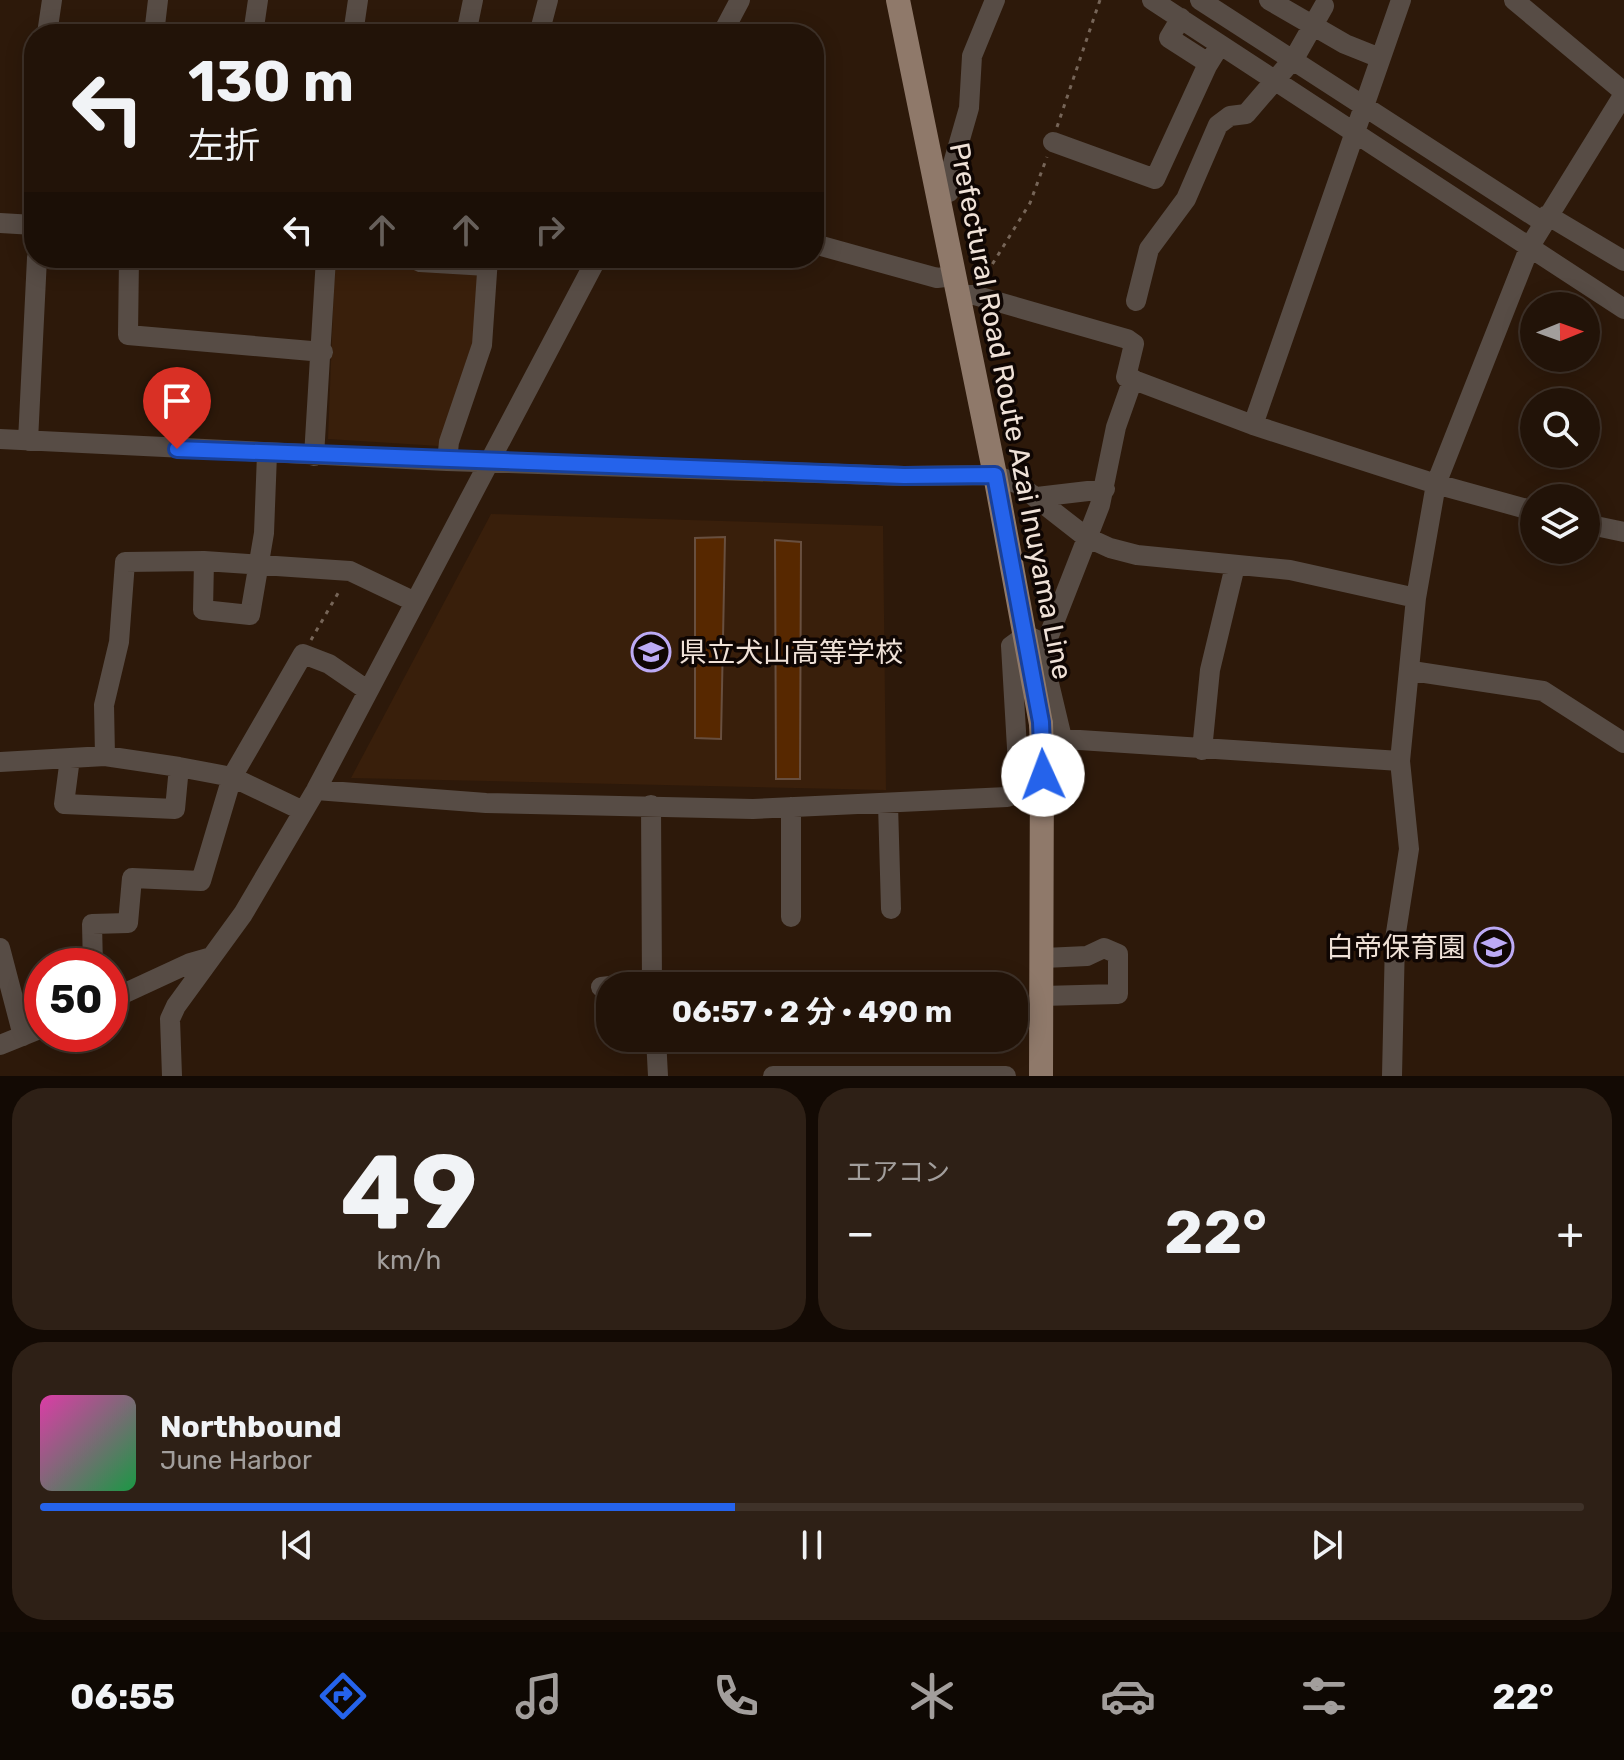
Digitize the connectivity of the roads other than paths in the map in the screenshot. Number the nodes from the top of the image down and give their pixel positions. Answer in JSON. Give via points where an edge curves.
{"nodes":[{"id":1,"x":52,"y":0,"type":"edge"},
{"id":2,"x":158,"y":0,"type":"edge"},
{"id":3,"x":258,"y":0,"type":"edge"},
{"id":4,"x":358,"y":0,"type":"edge"},
{"id":5,"x":473,"y":0,"type":"edge"},
{"id":6,"x":548,"y":0,"type":"edge"},
{"id":7,"x":740,"y":0,"type":"edge"},
{"id":8,"x":898,"y":0,"type":"edge"},
{"id":9,"x":995,"y":0,"type":"edge"},
{"id":10,"x":1152,"y":0,"type":"edge"},
{"id":11,"x":1200,"y":0,"type":"edge"},
{"id":12,"x":1269,"y":0,"type":"edge"},
{"id":13,"x":1401,"y":0,"type":"edge"},
{"id":14,"x":1514,"y":0,"type":"edge"},
{"id":15,"x":1324,"y":6,"type":"dead end"},
{"id":16,"x":1181,"y":18,"type":"junction"},
{"id":17,"x":48,"y":24,"type":"edge"},
{"id":18,"x":155,"y":24,"type":"edge"},
{"id":19,"x":254,"y":24,"type":"edge"},
{"id":20,"x":354,"y":24,"type":"edge"},
{"id":21,"x":468,"y":24,"type":"edge"},
{"id":22,"x":542,"y":24,"type":"edge"},
{"id":23,"x":727,"y":24,"type":"edge"},
{"id":24,"x":1312,"y":26,"type":"junction"},
{"id":25,"x":1220,"y":45,"type":"junction"},
{"id":26,"x":1380,"y":58,"type":"junction"},
{"id":27,"x":1292,"y":61,"type":"junction"},
{"id":28,"x":1208,"y":63,"type":"junction"},
{"id":29,"x":1276,"y":79,"type":"junction"},
{"id":30,"x":1624,"y":93,"type":"edge"},
{"id":31,"x":1362,"y":104,"type":"junction"},
{"id":32,"x":1354,"y":132,"type":"junction"},
{"id":33,"x":1053,"y":142,"type":"dead end"},
{"id":34,"x":937,"y":196,"type":"junction"},
{"id":35,"x":1545,"y":218,"type":"junction"},
{"id":36,"x":0,"y":223,"type":"edge"},
{"id":37,"x":24,"y":224,"type":"edge"},
{"id":38,"x":1530,"y":246,"type":"junction"},
{"id":39,"x":824,"y":247,"type":"edge"},
{"id":40,"x":1624,"y":261,"type":"edge"},
{"id":41,"x":37,"y":268,"type":"edge"},
{"id":42,"x":129,"y":268,"type":"edge"},
{"id":43,"x":326,"y":268,"type":"edge"},
{"id":44,"x":488,"y":268,"type":"edge"},
{"id":45,"x":592,"y":268,"type":"edge"},
{"id":46,"x":956,"y":286,"type":"junction"},
{"id":47,"x":1136,"y":301,"type":"dead end"},
{"id":48,"x":1624,"y":309,"type":"edge"},
{"id":49,"x":323,"y":352,"type":"junction"},
{"id":50,"x":1133,"y":379,"type":"junction"},
{"id":51,"x":1253,"y":425,"type":"junction"},
{"id":52,"x":0,"y":439,"type":"edge"},
{"id":53,"x":28,"y":441,"type":"junction"},
{"id":54,"x":267,"y":454,"type":"junction"},
{"id":55,"x":314,"y":456,"type":"junction"},
{"id":56,"x":447,"y":461,"type":"junction"},
{"id":57,"x":488,"y":462,"type":"junction"},
{"id":58,"x":995,"y":475,"type":"junction"},
{"id":59,"x":1436,"y":484,"type":"junction"},
{"id":60,"x":1105,"y":489,"type":"junction"},
{"id":61,"x":1037,"y":497,"type":"junction"},
{"id":62,"x":1520,"y":507,"type":"edge"},
{"id":63,"x":1600,"y":527,"type":"edge"},
{"id":64,"x":1624,"y":532,"type":"edge"},
{"id":65,"x":1086,"y":537,"type":"junction"},
{"id":66,"x":204,"y":561,"type":"junction"},
{"id":67,"x":258,"y":565,"type":"junction"},
{"id":68,"x":1235,"y":566,"type":"junction"},
{"id":69,"x":1416,"y":598,"type":"junction"},
{"id":70,"x":413,"y":601,"type":"junction"},
{"id":71,"x":1026,"y":635,"type":"junction"},
{"id":72,"x":1412,"y":671,"type":"junction"},
{"id":73,"x":1051,"y":681,"type":"junction"},
{"id":74,"x":367,"y":690,"type":"junction"},
{"id":75,"x":1017,"y":737,"type":"junction"},
{"id":76,"x":1062,"y":738,"type":"junction"},
{"id":77,"x":1624,"y":743,"type":"edge"},
{"id":78,"x":1202,"y":750,"type":"junction"},
{"id":79,"x":105,"y":756,"type":"junction"},
{"id":80,"x":70,"y":758,"type":"junction"},
{"id":81,"x":1400,"y":761,"type":"junction"},
{"id":82,"x":0,"y":762,"type":"edge"},
{"id":83,"x":179,"y":767,"type":"junction"},
{"id":84,"x":232,"y":777,"type":"junction"},
{"id":85,"x":316,"y":790,"type":"junction"},
{"id":86,"x":888,"y":804,"type":"junction"},
{"id":87,"x":651,"y":805,"type":"junction"},
{"id":88,"x":791,"y":807,"type":"junction"},
{"id":89,"x":301,"y":810,"type":"junction"},
{"id":90,"x":891,"y":909,"type":"dead end"},
{"id":91,"x":791,"y":917,"type":"dead end"},
{"id":92,"x":0,"y":948,"type":"edge"},
{"id":93,"x":93,"y":948,"type":"edge"},
{"id":94,"x":211,"y":957,"type":"junction"},
{"id":95,"x":1044,"y":958,"type":"junction"},
{"id":96,"x":652,"y":972,"type":"edge"},
{"id":97,"x":4,"y":984,"type":"edge"},
{"id":98,"x":128,"y":992,"type":"edge"},
{"id":99,"x":1042,"y":996,"type":"junction"},
{"id":100,"x":24,"y":1018,"type":"edge"},
{"id":101,"x":24,"y":1035,"type":"edge"},
{"id":102,"x":0,"y":1045,"type":"edge"},
{"id":103,"x":657,"y":1052,"type":"edge"},
{"id":104,"x":172,"y":1076,"type":"edge"},
{"id":105,"x":658,"y":1076,"type":"edge"},
{"id":106,"x":773,"y":1076,"type":"edge"},
{"id":107,"x":1006,"y":1076,"type":"edge"},
{"id":108,"x":1041,"y":1076,"type":"edge"},
{"id":109,"x":1392,"y":1076,"type":"edge"}],
"edges":[{"from":1,"to":17,"type":"street"},
{"from":2,"to":18,"type":"street"},
{"from":3,"to":19,"type":"street"},
{"from":4,"to":20,"type":"street"},
{"from":5,"to":21,"type":"street"},
{"from":6,"to":22,"type":"street"},
{"from":7,"to":23,"type":"street"},
{"from":8,"to":34,"type":"main road","name":"Prefectural Road Route Azai Inuyama Line"},
{"from":9,"to":34,"type":"street","via":[[972,56],[969,108],[949,192]]},
{"from":10,"to":16,"type":"street"},
{"from":11,"to":27,"type":"street"},
{"from":12,"to":24,"type":"street"},
{"from":13,"to":26,"type":"street"},
{"from":14,"to":30,"type":"street"},
{"from":15,"to":24,"type":"street"},
{"from":16,"to":25,"type":"street"},
{"from":16,"to":28,"type":"street","via":[[1169,38]]},
{"from":24,"to":26,"type":"street"},
{"from":24,"to":27,"type":"street"},
{"from":25,"to":28,"type":"street"},
{"from":25,"to":29,"type":"street"},
{"from":26,"to":31,"type":"street"},
{"from":27,"to":29,"type":"street"},
{"from":27,"to":31,"type":"street"},
{"from":28,"to":33,"type":"street","via":[[1155,179]]},
{"from":29,"to":32,"type":"street"},
{"from":29,"to":47,"type":"street","via":[[1246,114],[1218,125],[1186,199],[1149,249]]},
{"from":30,"to":35,"type":"street"},
{"from":31,"to":32,"type":"street"},
{"from":31,"to":35,"type":"street"},
{"from":32,"to":38,"type":"street"},
{"from":32,"to":51,"type":"street"},
{"from":34,"to":46,"type":"main road","name":"Prefectural Road Route Azai Inuyama Line"},
{"from":35,"to":38,"type":"street"},
{"from":35,"to":40,"type":"street"},
{"from":36,"to":37,"type":"street"},
{"from":38,"to":48,"type":"street"},
{"from":38,"to":59,"type":"street"},
{"from":39,"to":46,"type":"street"},
{"from":41,"to":53,"type":"street"},
{"from":42,"to":49,"type":"street","via":[[128,335]]},
{"from":43,"to":49,"type":"street"},
{"from":44,"to":56,"type":"street","via":[[482,345]]},
{"from":45,"to":57,"type":"street"},
{"from":46,"to":50,"type":"street","via":[[1127,339],[1134,344],[1126,377]]},
{"from":46,"to":58,"type":"main road","name":"Prefectural Road Route Azai Inuyama Line"},
{"from":49,"to":55,"type":"street"},
{"from":50,"to":51,"type":"street"},
{"from":50,"to":60,"type":"street","via":[[1116,427]]},
{"from":51,"to":59,"type":"street"},
{"from":52,"to":53,"type":"street"},
{"from":53,"to":54,"type":"street"},
{"from":54,"to":55,"type":"street"},
{"from":54,"to":67,"type":"street"},
{"from":55,"to":56,"type":"street"},
{"from":56,"to":57,"type":"street"},
{"from":57,"to":58,"type":"street"},
{"from":57,"to":70,"type":"street"},
{"from":58,"to":61,"type":"street"},
{"from":58,"to":71,"type":"main road","name":"Prefectural Road Route Azai Inuyama Line"},
{"from":59,"to":62,"type":"street"},
{"from":59,"to":69,"type":"street"},
{"from":60,"to":61,"type":"street"},
{"from":60,"to":65,"type":"street"},
{"from":61,"to":65,"type":"street"},
{"from":63,"to":64,"type":"street"},
{"from":65,"to":68,"type":"street","via":[[1137,555]]},
{"from":65,"to":73,"type":"street","via":[[1048,638]]},
{"from":66,"to":67,"type":"street"},
{"from":66,"to":67,"type":"street","via":[[203,610],[250,615]]},
{"from":66,"to":79,"type":"street","via":[[125,562],[119,642],[104,705]]},
{"from":67,"to":70,"type":"street","via":[[350,571]]},
{"from":68,"to":69,"type":"street","via":[[1290,570]]},
{"from":68,"to":78,"type":"street","via":[[1210,670]]},
{"from":69,"to":72,"type":"street"},
{"from":70,"to":74,"type":"street"},
{"from":71,"to":73,"type":"street","via":[[1039,641]]},
{"from":71,"to":75,"type":"street","via":[[1011,646]]},
{"from":71,"to":95,"type":"main road","name":"Prefectural Road Route Azai Inuyama Line","bridge":true,"via":[[1041,724]]},
{"from":72,"to":77,"type":"street","via":[[1543,691]]},
{"from":72,"to":81,"type":"street"},
{"from":73,"to":76,"type":"street"},
{"from":74,"to":84,"type":"street","via":[[329,664],[303,654]]},
{"from":74,"to":85,"type":"street"},
{"from":75,"to":76,"type":"street"},
{"from":75,"to":86,"type":"street","via":[[1019,782],[1013,795]]},
{"from":76,"to":78,"type":"street"},
{"from":78,"to":81,"type":"street"},
{"from":79,"to":80,"type":"street"},
{"from":79,"to":83,"type":"street"},
{"from":80,"to":82,"type":"street"},
{"from":80,"to":83,"type":"street","via":[[64,804],[175,809]]},
{"from":81,"to":109,"type":"street","via":[[1409,849],[1395,939]]},
{"from":83,"to":84,"type":"street"},
{"from":84,"to":89,"type":"street"},
{"from":84,"to":93,"type":"street","via":[[201,881],[132,878],[128,923],[92,924]]},
{"from":85,"to":87,"type":"street","via":[[486,803]]},
{"from":85,"to":89,"type":"street"},
{"from":86,"to":88,"type":"street"},
{"from":86,"to":90,"type":"street"},
{"from":87,"to":88,"type":"street"},
{"from":87,"to":96,"type":"street"},
{"from":88,"to":91,"type":"street"},
{"from":89,"to":94,"type":"street","via":[[243,914]]},
{"from":92,"to":97,"type":"street"},
{"from":94,"to":98,"type":"street"},
{"from":94,"to":104,"type":"street","via":[[170,1019]]},
{"from":95,"to":99,"type":"main road","name":"Prefectural Road Route Azai Inuyama Line"},
{"from":95,"to":99,"type":"street","via":[[1087,956],[1104,948],[1118,954],[1118,994]]},
{"from":97,"to":100,"type":"street"},
{"from":99,"to":108,"type":"main road","name":"Prefectural Road Route Azai Inuyama Line"},
{"from":101,"to":102,"type":"street"},
{"from":103,"to":105,"type":"street"},
{"from":106,"to":107,"type":"street"}]}
